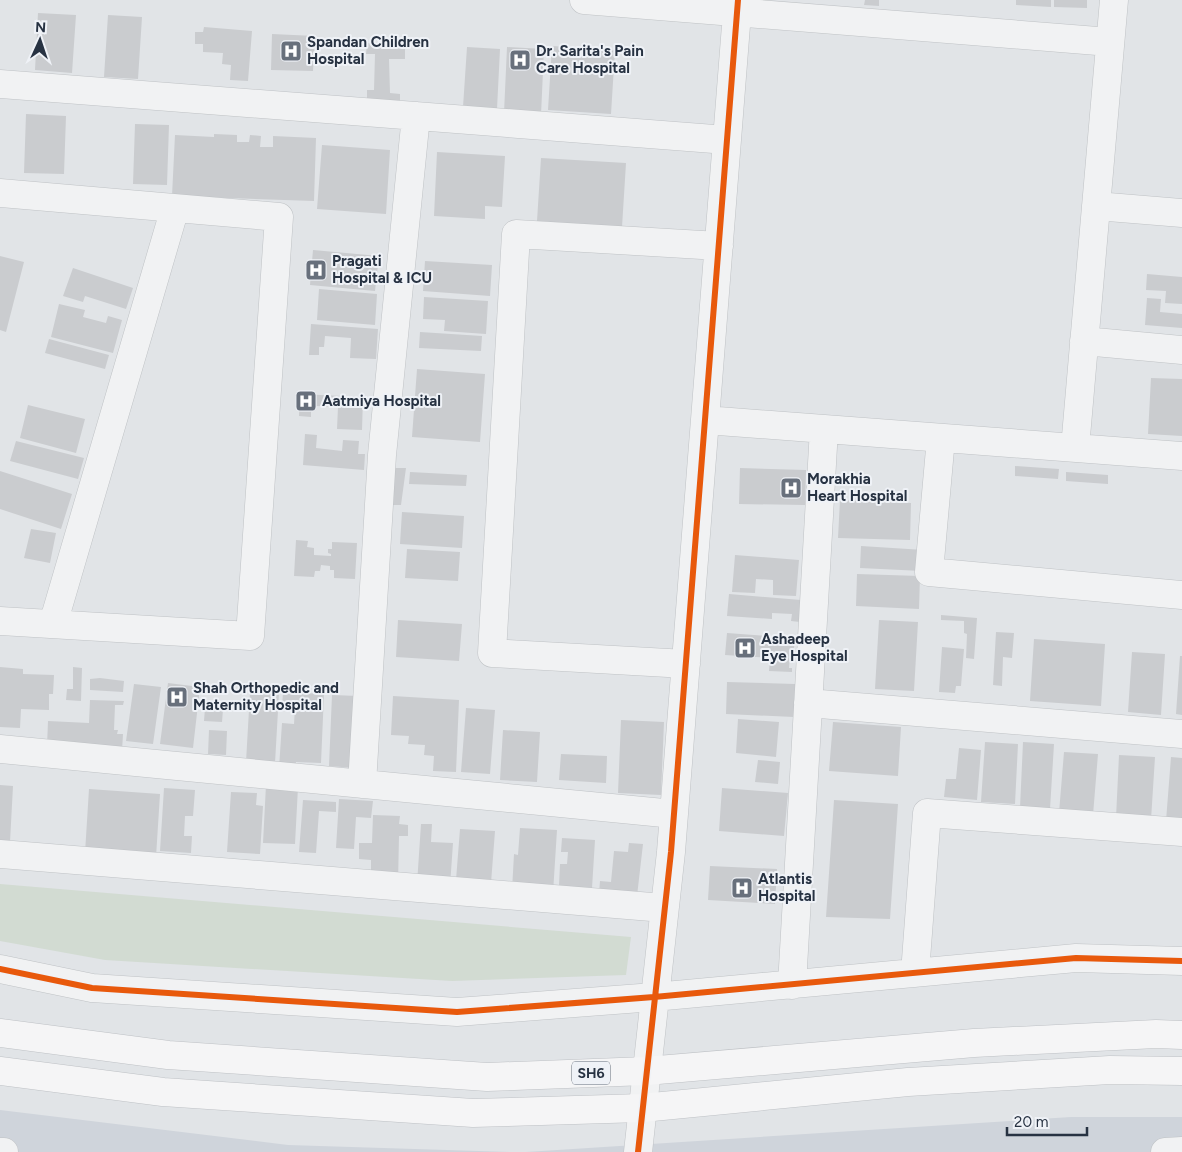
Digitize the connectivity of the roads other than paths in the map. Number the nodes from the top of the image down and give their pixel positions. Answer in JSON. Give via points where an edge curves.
{"nodes":[{"id":1,"x":584,"y":0,"type":"edge"},
{"id":2,"x":1114,"y":0,"type":"edge"},
{"id":3,"x":738,"y":6,"type":"edge"},
{"id":4,"x":1110,"y":42,"type":"junction"},
{"id":5,"x":0,"y":84,"type":"edge"},
{"id":6,"x":416,"y":116,"type":"junction"},
{"id":7,"x":727,"y":140,"type":"junction"},
{"id":8,"x":0,"y":193,"type":"edge"},
{"id":9,"x":1096,"y":206,"type":"junction"},
{"id":10,"x":175,"y":208,"type":"junction"},
{"id":11,"x":1182,"y":212,"type":"edge"},
{"id":12,"x":719,"y":246,"type":"junction"},
{"id":13,"x":1084,"y":341,"type":"junction"},
{"id":14,"x":1182,"y":350,"type":"edge"},
{"id":15,"x":705,"y":420,"type":"junction"},
{"id":16,"x":824,"y":429,"type":"junction"},
{"id":17,"x":941,"y":438,"type":"junction"},
{"id":18,"x":1075,"y":448,"type":"junction"},
{"id":19,"x":1182,"y":456,"type":"edge"},
{"id":20,"x":1182,"y":595,"type":"edge"},
{"id":21,"x":0,"y":621,"type":"edge"},
{"id":22,"x":53,"y":624,"type":"junction"},
{"id":23,"x":686,"y":664,"type":"junction"},
{"id":24,"x":808,"y":703,"type":"junction"},
{"id":25,"x":1182,"y":734,"type":"edge"},
{"id":26,"x":0,"y":749,"type":"edge"},
{"id":27,"x":362,"y":784,"type":"junction"},
{"id":28,"x":674,"y":814,"type":"junction"},
{"id":29,"x":1182,"y":832,"type":"edge"},
{"id":30,"x":0,"y":854,"type":"edge"},
{"id":31,"x":664,"y":908,"type":"junction"},
{"id":32,"x":1182,"y":961,"type":"edge"},
{"id":33,"x":0,"y":969,"type":"edge"},
{"id":34,"x":915,"y":973,"type":"junction"},
{"id":35,"x":792,"y":985,"type":"junction"},
{"id":36,"x":654,"y":997,"type":"junction"},
{"id":37,"x":0,"y":1033,"type":"edge"},
{"id":38,"x":1182,"y":1035,"type":"edge"},
{"id":39,"x":0,"y":1071,"type":"edge"},
{"id":40,"x":646,"y":1071,"type":"junction"},
{"id":41,"x":1182,"y":1071,"type":"edge"},
{"id":42,"x":642,"y":1108,"type":"junction"},
{"id":43,"x":1182,"y":1151,"type":"edge"},
{"id":44,"x":0,"y":1152,"type":"edge"},
{"id":45,"x":4,"y":1152,"type":"edge"},
{"id":46,"x":638,"y":1152,"type":"edge"},
{"id":47,"x":1165,"y":1152,"type":"edge"}],
"edges":[{"from":1,"to":3,"type":"street"},
{"from":2,"to":4,"type":"street"},
{"from":3,"to":4,"type":"street"},
{"from":3,"to":7,"type":"street"},
{"from":4,"to":9,"type":"street"},
{"from":5,"to":6,"type":"street"},
{"from":6,"to":7,"type":"street"},
{"from":6,"to":27,"type":"street","via":[[382,455]]},
{"from":7,"to":12,"type":"street"},
{"from":8,"to":10,"type":"street"},
{"from":9,"to":11,"type":"street"},
{"from":9,"to":13,"type":"street"},
{"from":10,"to":22,"type":"street"},
{"from":10,"to":22,"type":"street","via":[[279,217],[250,636]]},
{"from":12,"to":15,"type":"street"},
{"from":12,"to":23,"type":"street","via":[[516,234],[492,653]]},
{"from":13,"to":14,"type":"street"},
{"from":13,"to":18,"type":"street"},
{"from":15,"to":16,"type":"street"},
{"from":15,"to":23,"type":"street"},
{"from":16,"to":17,"type":"street"},
{"from":16,"to":24,"type":"street"},
{"from":17,"to":18,"type":"street"},
{"from":17,"to":20,"type":"street","via":[[928,572]]},
{"from":18,"to":19,"type":"street"},
{"from":21,"to":22,"type":"street"},
{"from":23,"to":28,"type":"street"},
{"from":24,"to":25,"type":"street"},
{"from":24,"to":35,"type":"street"},
{"from":26,"to":27,"type":"street"},
{"from":27,"to":28,"type":"street"},
{"from":28,"to":31,"type":"street"},
{"from":29,"to":34,"type":"street","via":[[927,813]]},
{"from":30,"to":31,"type":"street"},
{"from":31,"to":36,"type":"street"},
{"from":32,"to":34,"type":"street","via":[[1076,958]]},
{"from":33,"to":36,"type":"street","via":[[92,988],[457,1012]]},
{"from":34,"to":35,"type":"street"},
{"from":35,"to":36,"type":"street"},
{"from":36,"to":40,"type":"street"},
{"from":37,"to":40,"type":"main road","number":"SH6","via":[[168,1055],[487,1077]]},
{"from":38,"to":40,"type":"main road","number":"SH6","via":[[974,1043]]},
{"from":39,"to":42,"type":"main road","via":[[163,1092],[473,1113]]},
{"from":40,"to":42,"type":"street"},
{"from":41,"to":42,"type":"main road","via":[[1110,1070],[908,1082]]},
{"from":42,"to":46,"type":"street"},
{"from":43,"to":47,"type":"street"},
{"from":44,"to":45,"type":"street"}]}
